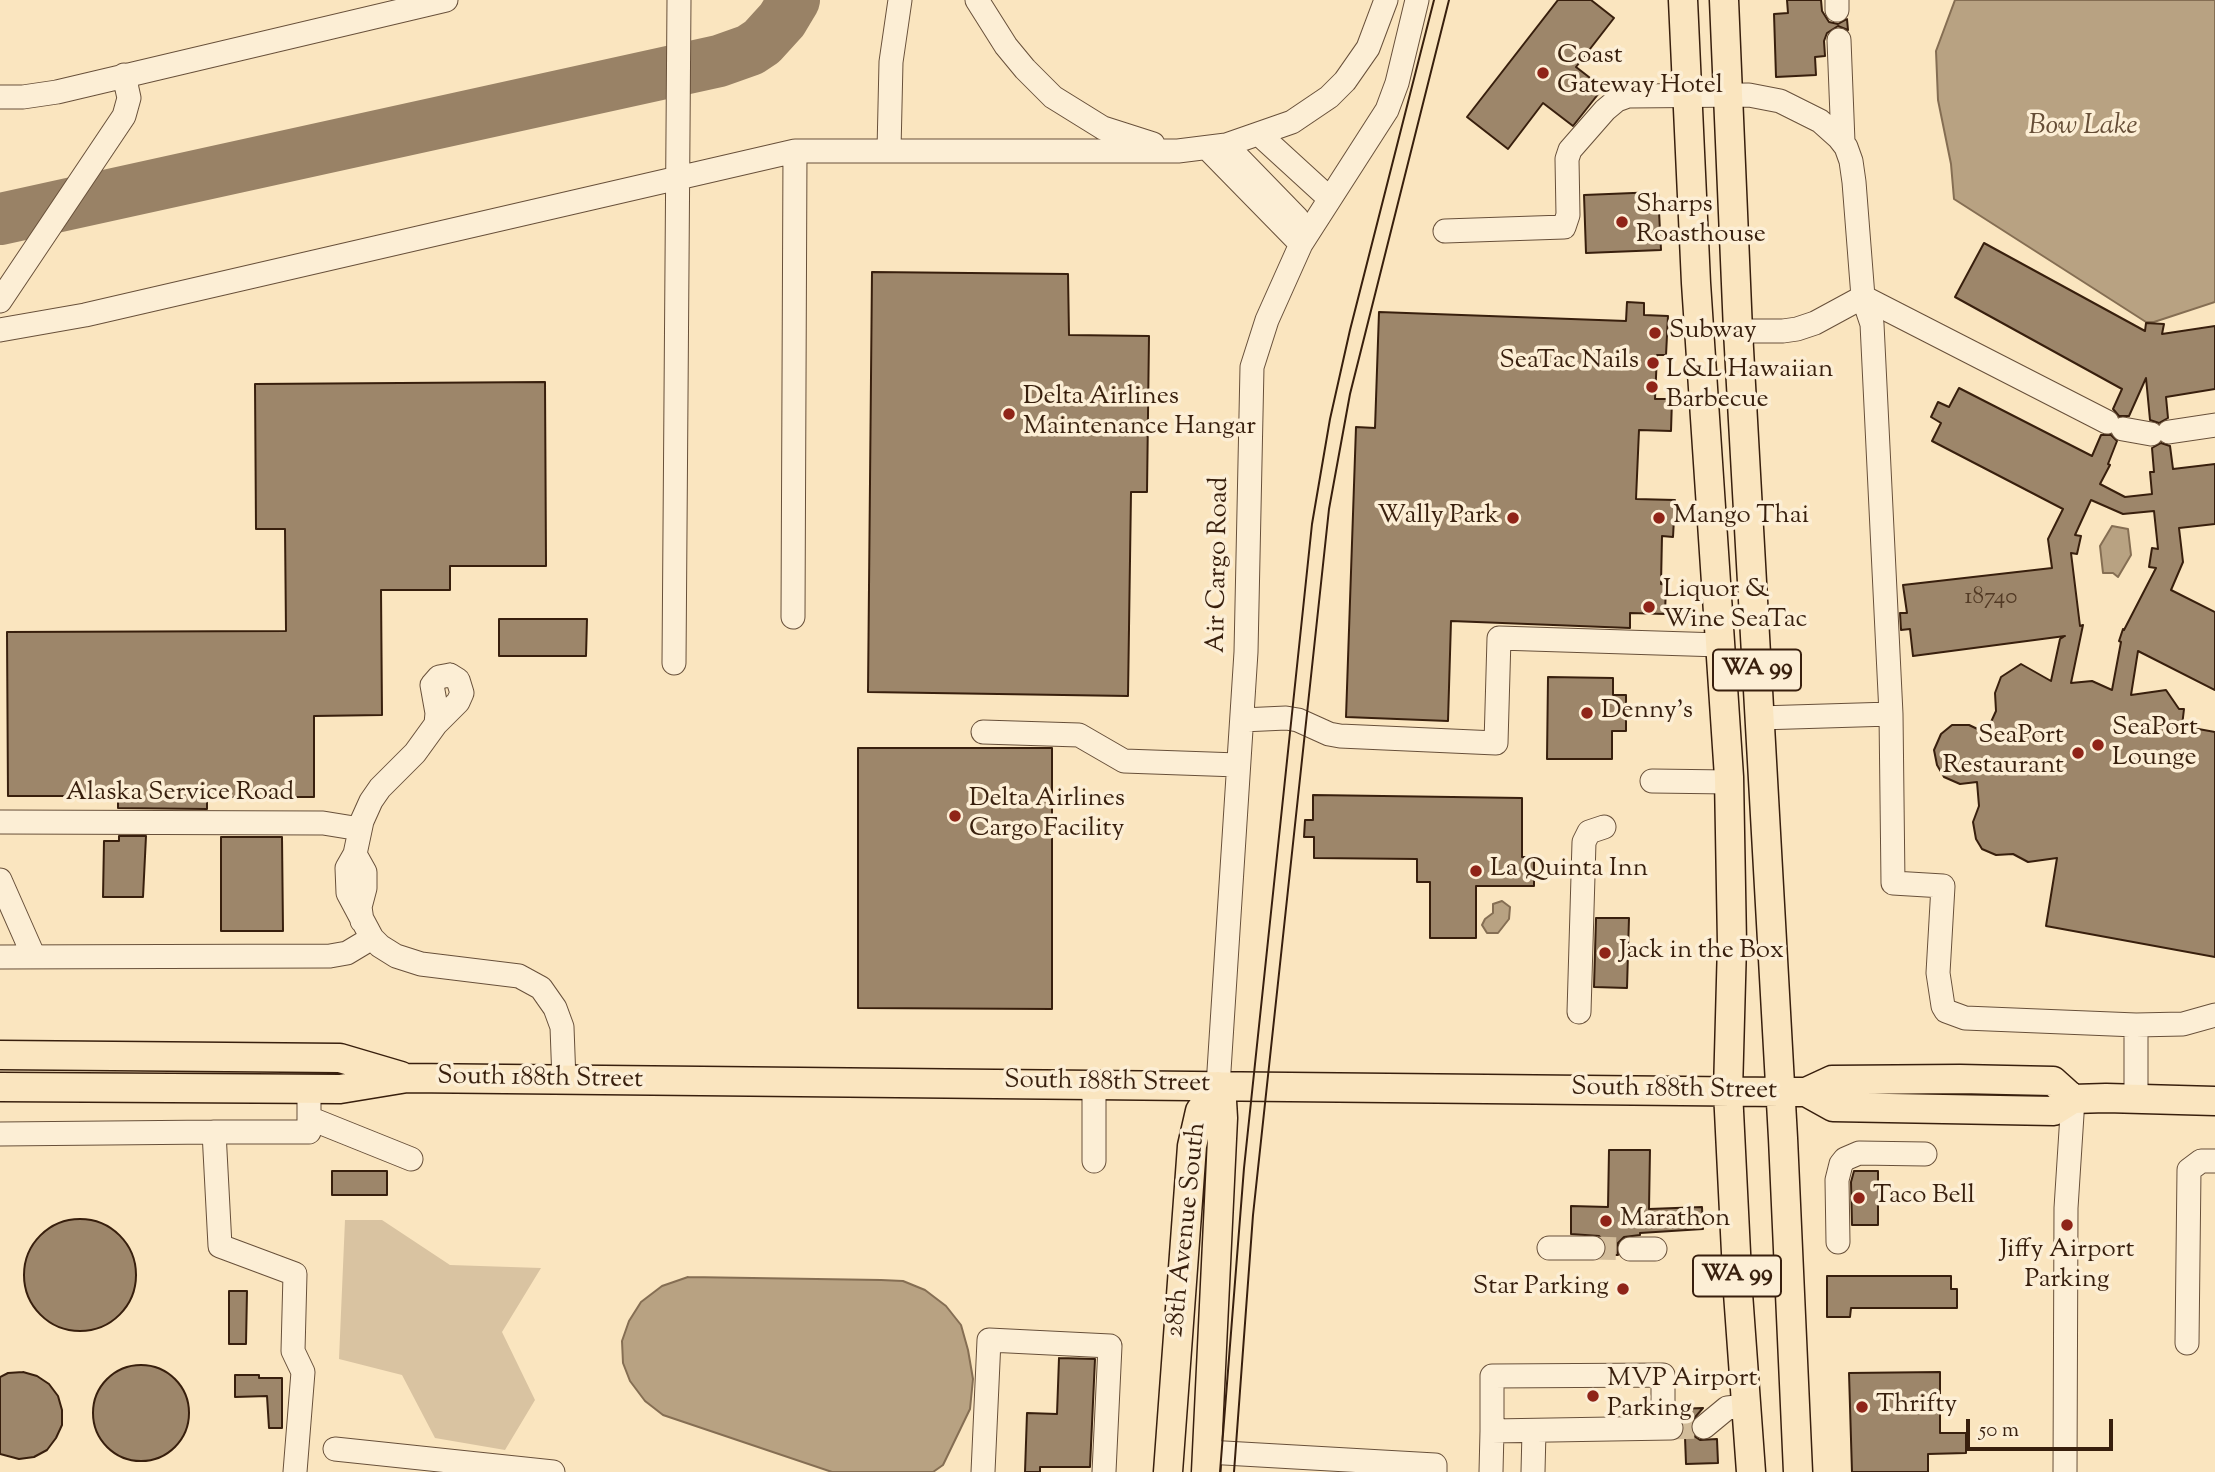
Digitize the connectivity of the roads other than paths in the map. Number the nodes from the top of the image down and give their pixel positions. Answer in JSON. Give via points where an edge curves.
{"nodes":[{"id":1,"x":446,"y":0,"type":"edge"},
{"id":2,"x":679,"y":0,"type":"edge"},
{"id":3,"x":900,"y":0,"type":"edge"},
{"id":4,"x":977,"y":0,"type":"edge"},
{"id":5,"x":1386,"y":0,"type":"edge"},
{"id":6,"x":1417,"y":0,"type":"edge"},
{"id":7,"x":1683,"y":0,"type":"edge"},
{"id":8,"x":1724,"y":0,"type":"edge"},
{"id":9,"x":1839,"y":40,"type":"dead end"},
{"id":10,"x":124,"y":75,"type":"junction"},
{"id":11,"x":1728,"y":95,"type":"junction"},
{"id":12,"x":1688,"y":96,"type":"junction"},
{"id":13,"x":0,"y":97,"type":"edge"},
{"id":14,"x":1261,"y":135,"type":"junction"},
{"id":15,"x":1843,"y":142,"type":"junction"},
{"id":16,"x":1211,"y":147,"type":"junction"},
{"id":17,"x":889,"y":150,"type":"junction"},
{"id":18,"x":795,"y":151,"type":"junction"},
{"id":19,"x":678,"y":178,"type":"junction"},
{"id":20,"x":1330,"y":199,"type":"junction"},
{"id":21,"x":1446,"y":231,"type":"dead end"},
{"id":22,"x":1306,"y":238,"type":"junction"},
{"id":23,"x":1863,"y":297,"type":"junction"},
{"id":24,"x":0,"y":301,"type":"edge"},
{"id":25,"x":0,"y":330,"type":"edge"},
{"id":26,"x":1738,"y":331,"type":"junction"},
{"id":27,"x":2215,"y":425,"type":"edge"},
{"id":28,"x":793,"y":617,"type":"dead end"},
{"id":29,"x":1720,"y":645,"type":"junction"},
{"id":30,"x":674,"y":663,"type":"dead end"},
{"id":31,"x":1891,"y":714,"type":"junction"},
{"id":32,"x":1759,"y":718,"type":"junction"},
{"id":33,"x":1242,"y":720,"type":"junction"},
{"id":34,"x":436,"y":724,"type":"dead end"},
{"id":35,"x":983,"y":732,"type":"dead end"},
{"id":36,"x":1238,"y":765,"type":"junction"},
{"id":37,"x":1653,"y":781,"type":"dead end"},
{"id":38,"x":1729,"y":782,"type":"junction"},
{"id":39,"x":0,"y":822,"type":"edge"},
{"id":40,"x":1604,"y":827,"type":"dead end"},
{"id":41,"x":360,"y":829,"type":"junction"},
{"id":42,"x":0,"y":880,"type":"edge"},
{"id":43,"x":367,"y":929,"type":"junction"},
{"id":44,"x":0,"y":957,"type":"edge"},
{"id":45,"x":34,"y":957,"type":"junction"},
{"id":46,"x":1579,"y":1012,"type":"dead end"},
{"id":47,"x":2215,"y":1015,"type":"edge"},
{"id":48,"x":2136,"y":1025,"type":"junction"},
{"id":49,"x":0,"y":1055,"type":"edge"},
{"id":50,"x":407,"y":1078,"type":"junction"},
{"id":51,"x":564,"y":1081,"type":"junction"},
{"id":52,"x":1094,"y":1084,"type":"junction"},
{"id":53,"x":1218,"y":1086,"type":"junction"},
{"id":54,"x":0,"y":1087,"type":"edge"},
{"id":55,"x":309,"y":1089,"type":"junction"},
{"id":56,"x":1728,"y":1091,"type":"junction"},
{"id":57,"x":1793,"y":1092,"type":"junction"},
{"id":58,"x":2136,"y":1098,"type":"junction"},
{"id":59,"x":2073,"y":1099,"type":"junction"},
{"id":60,"x":2215,"y":1101,"type":"edge"},
{"id":61,"x":309,"y":1118,"type":"junction"},
{"id":62,"x":214,"y":1132,"type":"junction"},
{"id":63,"x":0,"y":1134,"type":"edge"},
{"id":64,"x":1925,"y":1154,"type":"dead end"},
{"id":65,"x":411,"y":1159,"type":"dead end"},
{"id":66,"x":1094,"y":1161,"type":"dead end"},
{"id":67,"x":2215,"y":1161,"type":"edge"},
{"id":68,"x":1838,"y":1242,"type":"dead end"},
{"id":69,"x":1549,"y":1248,"type":"dead end"},
{"id":70,"x":1593,"y":1248,"type":"tunnel mouth"},
{"id":71,"x":1630,"y":1249,"type":"tunnel mouth"},
{"id":72,"x":1655,"y":1249,"type":"dead end"},
{"id":73,"x":2187,"y":1343,"type":"dead end"},
{"id":74,"x":1746,"y":1406,"type":"junction"},
{"id":75,"x":1704,"y":1427,"type":"tunnel mouth"},
{"id":76,"x":1492,"y":1430,"type":"junction"},
{"id":77,"x":1534,"y":1430,"type":"junction"},
{"id":78,"x":335,"y":1449,"type":"dead end"},
{"id":79,"x":1207,"y":1462,"type":"edge"},
{"id":80,"x":1330,"y":1465,"type":"edge"},
{"id":81,"x":1754,"y":1468,"type":"edge"},
{"id":82,"x":295,"y":1472,"type":"edge"},
{"id":83,"x":553,"y":1472,"type":"edge"},
{"id":84,"x":983,"y":1472,"type":"edge"},
{"id":85,"x":1104,"y":1472,"type":"edge"},
{"id":86,"x":1168,"y":1472,"type":"edge"},
{"id":87,"x":1435,"y":1472,"type":"edge"},
{"id":88,"x":1491,"y":1472,"type":"edge"},
{"id":89,"x":1533,"y":1472,"type":"edge"},
{"id":90,"x":1798,"y":1472,"type":"edge"},
{"id":91,"x":2065,"y":1472,"type":"edge"}],
"edges":[{"from":1,"to":10,"type":"street"},
{"from":2,"to":19,"type":"street"},
{"from":3,"to":17,"type":"street","via":[[891,62]]},
{"from":4,"to":16,"type":"street","via":[[1024,69],[1077,114],[1103,128],[1164,146]]},
{"from":5,"to":14,"type":"street","via":[[1368,48],[1345,81],[1311,111]]},
{"from":6,"to":20,"type":"street","name":"Air Cargo Road","via":[[1387,110]]},
{"from":7,"to":12,"type":"main road","number":"WA 99"},
{"from":8,"to":11,"type":"main road","number":"WA 99"},
{"from":9,"to":15,"type":"street"},
{"from":10,"to":13,"type":"street","via":[[40,96]]},
{"from":10,"to":24,"type":"street","via":[[129,98],[124,116]]},
{"from":11,"to":12,"type":"street"},
{"from":11,"to":15,"type":"street","via":[[1756,96],[1793,106],[1820,121]]},
{"from":11,"to":26,"type":"main road","number":"WA 99"},
{"from":12,"to":21,"type":"street","via":[[1628,96],[1605,110],[1570,150],[1564,227]]},
{"from":12,"to":29,"type":"main road","number":"WA 99"},
{"from":14,"to":16,"type":"street"},
{"from":14,"to":20,"type":"street"},
{"from":15,"to":23,"type":"street","via":[[1854,183]]},
{"from":16,"to":17,"type":"street"},
{"from":16,"to":22,"type":"street"},
{"from":17,"to":18,"type":"street"},
{"from":18,"to":19,"type":"street"},
{"from":18,"to":28,"type":"street"},
{"from":19,"to":25,"type":"street","via":[[85,315]]},
{"from":19,"to":30,"type":"street"},
{"from":20,"to":22,"type":"street","name":"Air Cargo Road"},
{"from":22,"to":33,"type":"street","name":"Air Cargo Road","via":[[1267,320],[1252,367]]},
{"from":23,"to":26,"type":"street","via":[[1815,323],[1783,331]]},
{"from":23,"to":27,"type":"street","via":[[2115,426],[2160,433]]},
{"from":23,"to":31,"type":"street","via":[[1874,343]]},
{"from":26,"to":32,"type":"main road","number":"WA 99"},
{"from":29,"to":33,"type":"street","via":[[1499,638],[1496,743],[1340,736],[1286,718]]},
{"from":29,"to":38,"type":"main road","number":"WA 99"},
{"from":31,"to":32,"type":"street"},
{"from":31,"to":48,"type":"street","via":[[1893,883],[1943,886],[1938,974],[1946,1011],[1965,1018]]},
{"from":32,"to":57,"type":"main road","number":"WA 99"},
{"from":33,"to":36,"type":"street","name":"Air Cargo Road"},
{"from":34,"to":41,"type":"street","via":[[380,788]]},
{"from":35,"to":36,"type":"street","via":[[1079,735],[1124,761]]},
{"from":36,"to":53,"type":"street","name":"Air Cargo Road"},
{"from":37,"to":38,"type":"street"},
{"from":38,"to":56,"type":"main road","number":"WA 99","via":[[1732,944]]},
{"from":39,"to":41,"type":"street","name":"Alaska Service Road","via":[[323,823]]},
{"from":40,"to":46,"type":"street","via":[[1589,832],[1584,842]]},
{"from":41,"to":43,"type":"street","via":[[347,868],[347,888]]},
{"from":42,"to":45,"type":"street"},
{"from":43,"to":45,"type":"street","via":[[347,953],[330,956]]},
{"from":43,"to":51,"type":"street","via":[[388,952],[407,961],[511,974],[541,988],[562,1027]]},
{"from":44,"to":45,"type":"street"},
{"from":47,"to":48,"type":"street","via":[[2183,1024]]},
{"from":48,"to":58,"type":"street"},
{"from":49,"to":50,"type":"main road","name":"South 188th Street","via":[[340,1058]]},
{"from":50,"to":51,"type":"main road","name":"South 188th Street"},
{"from":50,"to":55,"type":"main road","name":"South 188th Street"},
{"from":51,"to":52,"type":"main road","name":"South 188th Street"},
{"from":52,"to":53,"type":"main road","name":"South 188th Street"},
{"from":52,"to":66,"type":"street"},
{"from":53,"to":56,"type":"main road","name":"South 188th Street"},
{"from":53,"to":79,"type":"main road","name":"28th Avenue South","via":[[1223,1118]]},
{"from":53,"to":86,"type":"main road","name":"28th Avenue South","via":[[1200,1111],[1192,1146]]},
{"from":54,"to":55,"type":"main road","name":"South 188th Street"},
{"from":55,"to":61,"type":"street"},
{"from":56,"to":57,"type":"main road","name":"South 188th Street"},
{"from":56,"to":74,"type":"main road","number":"WA 99"},
{"from":57,"to":59,"type":"main road","name":"South 188th Street","via":[[1832,1080],[1960,1079],[2053,1082]]},
{"from":57,"to":90,"type":"main road","number":"WA 99"},
{"from":58,"to":59,"type":"main road"},
{"from":58,"to":60,"type":"main road"},
{"from":59,"to":91,"type":"street","via":[[2066,1208]]},
{"from":61,"to":62,"type":"street","via":[[310,1132]]},
{"from":61,"to":65,"type":"street"},
{"from":62,"to":63,"type":"street"},
{"from":62,"to":82,"type":"street","via":[[220,1246],[295,1274],[293,1351],[303,1372]]},
{"from":64,"to":68,"type":"street","via":[[1859,1153],[1845,1159],[1837,1180]]},
{"from":67,"to":73,"type":"street","via":[[2201,1161],[2189,1170]]},
{"from":69,"to":70,"type":"street"},
{"from":71,"to":72,"type":"street"},
{"from":74,"to":75,"type":"street","via":[[1727,1408]]},
{"from":74,"to":81,"type":"main road","number":"WA 99"},
{"from":76,"to":77,"type":"street"},
{"from":76,"to":77,"type":"street","via":[[1492,1376],[1663,1375],[1667,1428]]},
{"from":76,"to":88,"type":"street"},
{"from":77,"to":89,"type":"street"},
{"from":78,"to":83,"type":"street"},
{"from":79,"to":80,"type":"street"},
{"from":80,"to":87,"type":"street","via":[[1435,1465]]},
{"from":84,"to":85,"type":"street","via":[[989,1340],[1110,1346]]}]}
